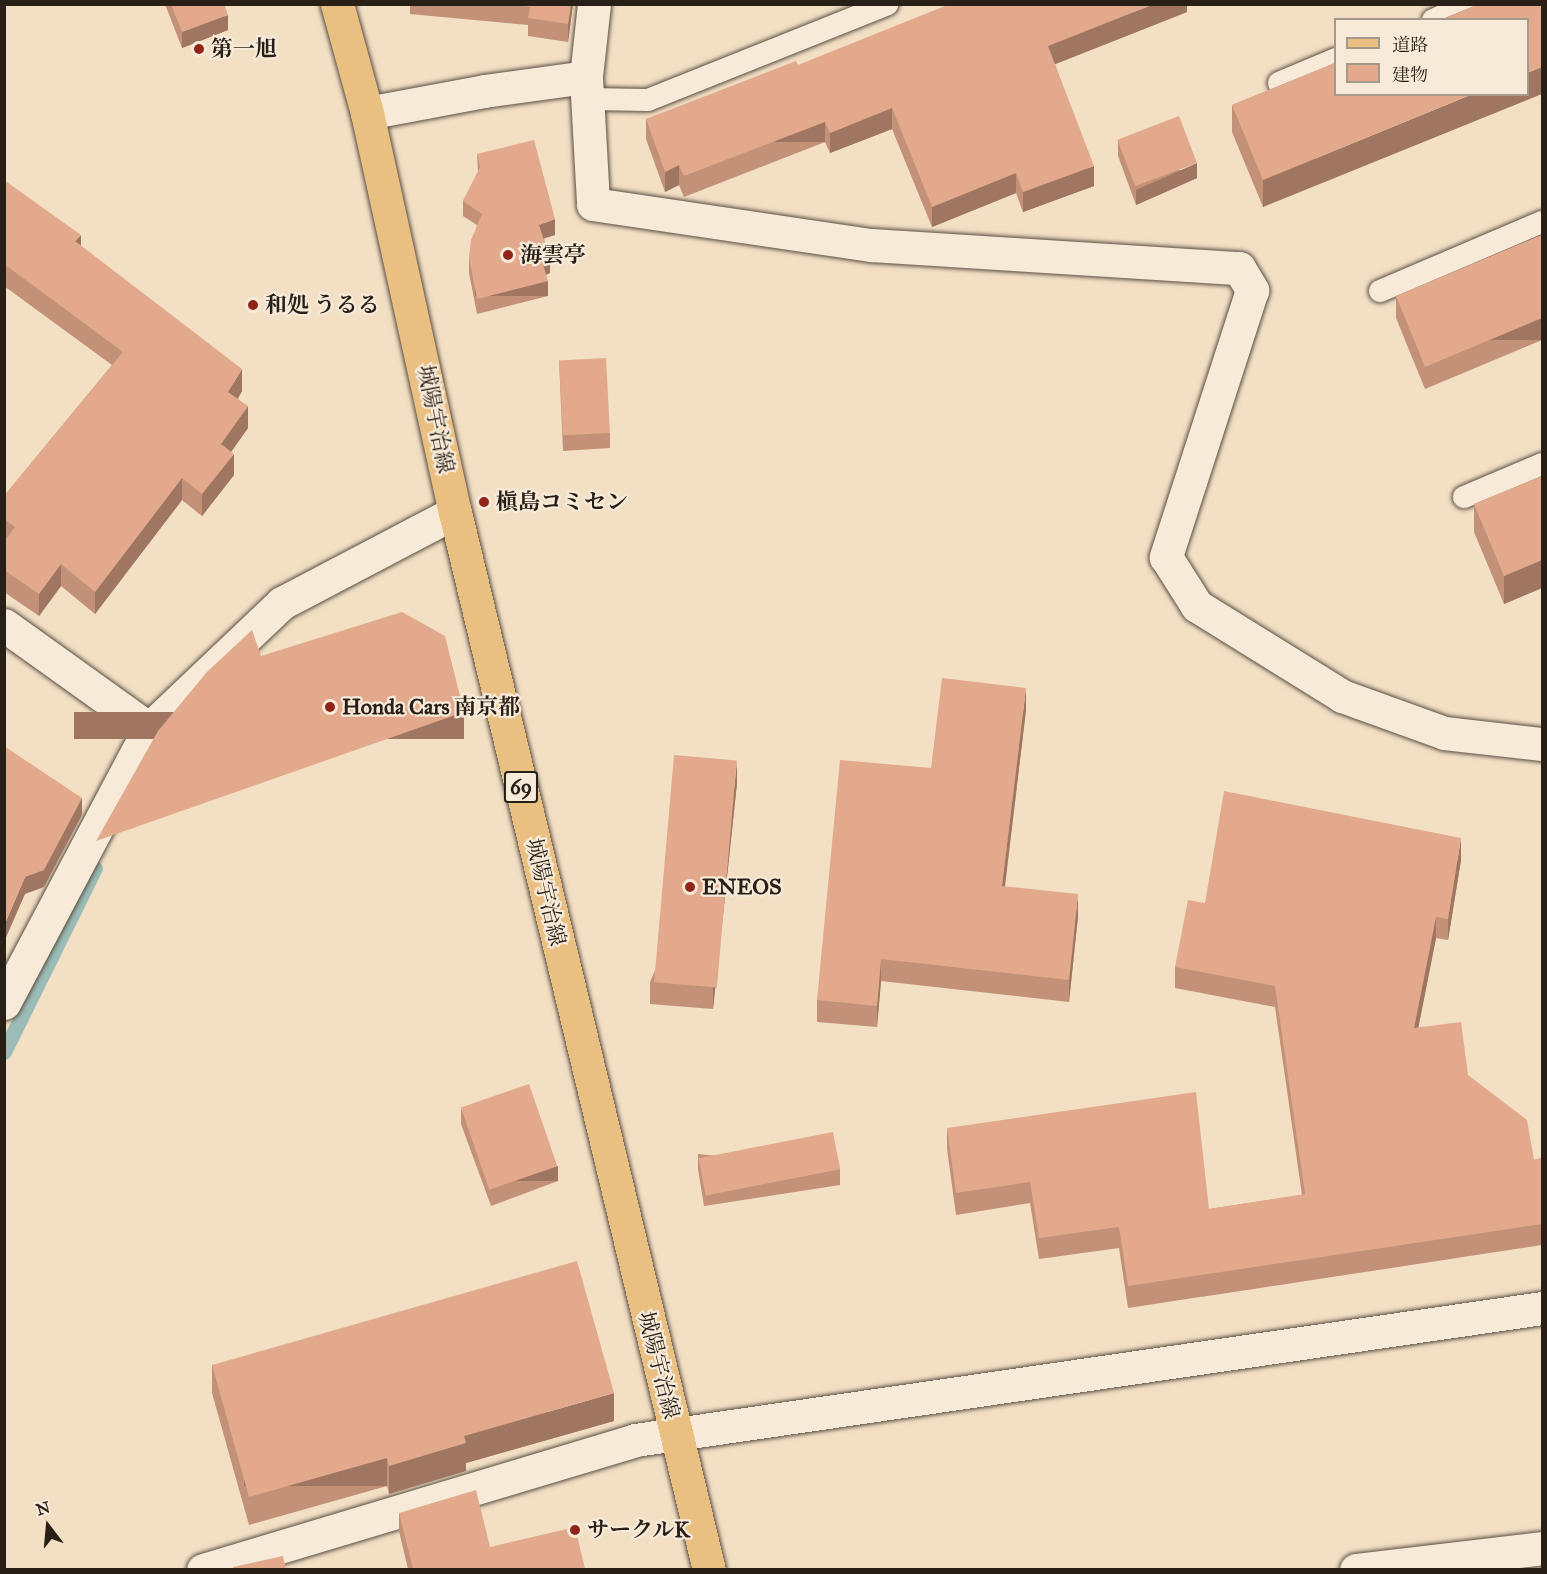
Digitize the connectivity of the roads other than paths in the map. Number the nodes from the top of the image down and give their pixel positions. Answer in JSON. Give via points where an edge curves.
{"nodes":[{"id":1,"x":337,"y":4,"type":"edge"},
{"id":2,"x":594,"y":4,"type":"edge"},
{"id":3,"x":888,"y":4,"type":"edge"},
{"id":4,"x":1469,"y":4,"type":"edge"},
{"id":5,"x":1437,"y":18,"type":"edge"},
{"id":6,"x":1334,"y":59,"type":"edge"},
{"id":7,"x":1279,"y":83,"type":"edge"},
{"id":8,"x":587,"y":88,"type":"junction"},
{"id":9,"x":367,"y":113,"type":"junction"},
{"id":10,"x":1542,"y":222,"type":"edge"},
{"id":11,"x":1380,"y":291,"type":"dead end"},
{"id":12,"x":1542,"y":464,"type":"edge"},
{"id":13,"x":1464,"y":497,"type":"dead end"},
{"id":14,"x":455,"y":512,"type":"junction"},
{"id":15,"x":4,"y":625,"type":"edge"},
{"id":16,"x":149,"y":729,"type":"junction"},
{"id":17,"x":1542,"y":744,"type":"edge"},
{"id":18,"x":4,"y":1003,"type":"edge"},
{"id":19,"x":1542,"y":1308,"type":"edge"},
{"id":20,"x":676,"y":1433,"type":"junction"},
{"id":21,"x":1542,"y":1548,"type":"edge"},
{"id":22,"x":203,"y":1569,"type":"edge"},
{"id":23,"x":708,"y":1569,"type":"edge"},
{"id":24,"x":1356,"y":1569,"type":"edge"}],
"edges":[{"from":1,"to":9,"type":"main road","name":"城陽宇治線","number":"69"},
{"from":2,"to":8,"type":"street"},
{"from":3,"to":8,"type":"lane","via":[[648,100]]},
{"from":4,"to":5,"type":"lane"},
{"from":6,"to":7,"type":"lane"},
{"from":8,"to":9,"type":"street","via":[[484,91]]},
{"from":8,"to":17,"type":"street","via":[[593,204],[872,245],[1239,268],[1252,290],[1166,557],[1197,606],[1342,696],[1444,733]]},
{"from":9,"to":14,"type":"main road","name":"城陽宇治線","number":"69"},
{"from":10,"to":11,"type":"lane"},
{"from":12,"to":13,"type":"lane"},
{"from":14,"to":16,"type":"street","via":[[282,603]]},
{"from":14,"to":20,"type":"main road","name":"城陽宇治線","number":"69"},
{"from":15,"to":16,"type":"street"},
{"from":16,"to":18,"type":"street"},
{"from":19,"to":20,"type":"street"},
{"from":20,"to":22,"type":"street","via":[[635,1440]]},
{"from":20,"to":23,"type":"main road","name":"城陽宇治線","number":"69"},
{"from":21,"to":24,"type":"street"}]}
